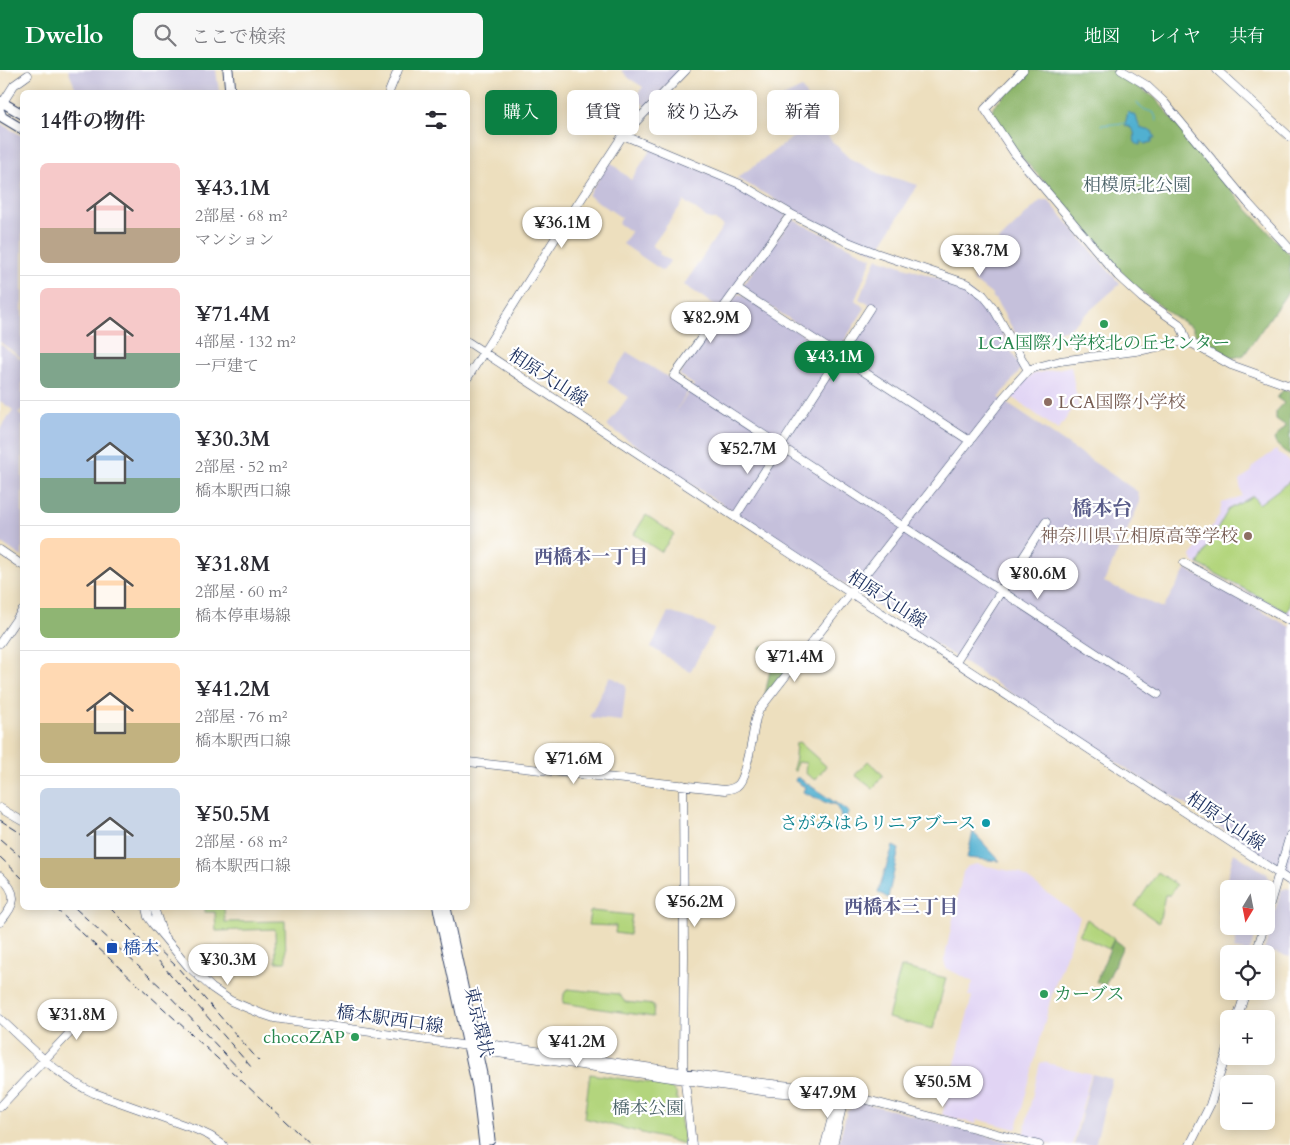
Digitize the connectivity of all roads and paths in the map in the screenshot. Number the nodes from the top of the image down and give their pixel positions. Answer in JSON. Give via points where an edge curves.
{"nodes":[{"id":1,"x":222,"y":70,"type":"edge"},
{"id":2,"x":228,"y":70,"type":"edge"},
{"id":3,"x":398,"y":70,"type":"edge"},
{"id":4,"x":686,"y":70,"type":"edge"},
{"id":5,"x":1023,"y":70,"type":"edge"},
{"id":6,"x":1122,"y":70,"type":"edge"},
{"id":7,"x":1216,"y":70,"type":"edge"},
{"id":8,"x":28,"y":75,"type":"dead end"},
{"id":9,"x":225,"y":90,"type":"edge"},
{"id":10,"x":230,"y":90,"type":"edge"},
{"id":11,"x":390,"y":90,"type":"edge"},
{"id":12,"x":0,"y":107,"type":"edge"},
{"id":13,"x":20,"y":113,"type":"edge"},
{"id":14,"x":639,"y":119,"type":"edge"},
{"id":15,"x":20,"y":122,"type":"edge"},
{"id":16,"x":20,"y":128,"type":"edge"},
{"id":17,"x":624,"y":135,"type":"joint"},
{"id":18,"x":1290,"y":137,"type":"edge"},
{"id":19,"x":792,"y":214,"type":"junction"},
{"id":20,"x":1290,"y":235,"type":"edge"},
{"id":21,"x":1283,"y":241,"type":"junction"},
{"id":22,"x":1290,"y":248,"type":"edge"},
{"id":23,"x":737,"y":289,"type":"junction"},
{"id":24,"x":870,"y":308,"type":"dead end"},
{"id":25,"x":470,"y":343,"type":"edge"},
{"id":26,"x":1188,"y":343,"type":"junction"},
{"id":27,"x":483,"y":352,"type":"junction"},
{"id":28,"x":839,"y":354,"type":"junction"},
{"id":29,"x":1028,"y":370,"type":"junction"},
{"id":30,"x":470,"y":373,"type":"edge"},
{"id":31,"x":1290,"y":386,"type":"edge"},
{"id":32,"x":970,"y":441,"type":"junction"},
{"id":33,"x":780,"y":446,"type":"junction"},
{"id":34,"x":735,"y":517,"type":"junction"},
{"id":35,"x":1046,"y":522,"type":"dead end"},
{"id":36,"x":904,"y":527,"type":"junction"},
{"id":37,"x":0,"y":550,"type":"edge"},
{"id":38,"x":1184,"y":563,"type":"dead end"},
{"id":39,"x":20,"y":564,"type":"edge"},
{"id":40,"x":1002,"y":590,"type":"junction"},
{"id":41,"x":851,"y":593,"type":"junction"},
{"id":42,"x":20,"y":614,"type":"edge"},
{"id":43,"x":1290,"y":621,"type":"edge"},
{"id":44,"x":0,"y":643,"type":"edge"},
{"id":45,"x":956,"y":661,"type":"junction"},
{"id":46,"x":1158,"y":694,"type":"dead end"},
{"id":47,"x":470,"y":762,"type":"edge"},
{"id":48,"x":683,"y":785,"type":"junction"},
{"id":49,"x":0,"y":808,"type":"edge"},
{"id":50,"x":20,"y":820,"type":"edge"},
{"id":51,"x":1290,"y":835,"type":"edge"},
{"id":52,"x":1278,"y":874,"type":"junction"},
{"id":53,"x":0,"y":876,"type":"edge"},
{"id":54,"x":1290,"y":881,"type":"edge"},
{"id":55,"x":1275,"y":885,"type":"edge"},
{"id":56,"x":146,"y":910,"type":"edge"},
{"id":57,"x":154,"y":910,"type":"edge"},
{"id":58,"x":155,"y":910,"type":"edge"},
{"id":59,"x":439,"y":910,"type":"edge"},
{"id":60,"x":446,"y":910,"type":"edge"},
{"id":61,"x":148,"y":917,"type":"junction"},
{"id":62,"x":0,"y":922,"type":"edge"},
{"id":63,"x":167,"y":941,"type":"junction"},
{"id":64,"x":92,"y":1008,"type":"dead end"},
{"id":65,"x":0,"y":1019,"type":"edge"},
{"id":66,"x":473,"y":1046,"type":"junction"},
{"id":67,"x":45,"y":1059,"type":"junction"},
{"id":68,"x":1223,"y":1065,"type":"edge"},
{"id":69,"x":683,"y":1076,"type":"junction"},
{"id":70,"x":485,"y":1094,"type":"junction"},
{"id":71,"x":842,"y":1094,"type":"junction"},
{"id":72,"x":0,"y":1107,"type":"edge"},
{"id":73,"x":480,"y":1109,"type":"junction"},
{"id":74,"x":223,"y":1145,"type":"edge"},
{"id":75,"x":478,"y":1145,"type":"edge"},
{"id":76,"x":484,"y":1145,"type":"edge"},
{"id":77,"x":490,"y":1145,"type":"edge"},
{"id":78,"x":495,"y":1145,"type":"edge"},
{"id":79,"x":692,"y":1145,"type":"edge"},
{"id":80,"x":825,"y":1145,"type":"edge"},
{"id":81,"x":833,"y":1145,"type":"edge"},
{"id":82,"x":1039,"y":1145,"type":"edge"},
{"id":83,"x":1190,"y":1145,"type":"edge"}],
"edges":[{"from":1,"to":9,"type":"highway"},
{"from":2,"to":10,"type":"highway"},
{"from":3,"to":11,"type":"street"},
{"from":4,"to":14,"type":"street"},
{"from":5,"to":26,"type":"street","via":[[985,109],[1015,154],[1106,262],[1131,289],[1179,324]]},
{"from":6,"to":21,"type":"street","via":[[1164,102]]},
{"from":7,"to":18,"type":"street"},
{"from":8,"to":12,"type":"street","via":[[14,85]]},
{"from":12,"to":13,"type":"highway"},
{"from":12,"to":15,"type":"highway"},
{"from":12,"to":16,"type":"highway","via":[[2,117]]},
{"from":17,"to":19,"type":"street","via":[[731,180]]},
{"from":17,"to":27,"type":"street"},
{"from":19,"to":23,"type":"street"},
{"from":19,"to":29,"type":"street","via":[[876,254],[974,287],[992,306]]},
{"from":20,"to":21,"type":"street"},
{"from":21,"to":22,"type":"street"},
{"from":23,"to":28,"type":"street"},
{"from":23,"to":33,"type":"street","via":[[674,376]]},
{"from":24,"to":28,"type":"street"},
{"from":25,"to":27,"type":"street","name":"相原大山線"},
{"from":26,"to":29,"type":"street","via":[[1060,361]]},
{"from":26,"to":31,"type":"street","via":[[1231,365]]},
{"from":27,"to":30,"type":"street"},
{"from":27,"to":34,"type":"street","name":"相原大山線"},
{"from":28,"to":32,"type":"street"},
{"from":28,"to":33,"type":"street"},
{"from":29,"to":32,"type":"street"},
{"from":32,"to":36,"type":"street"},
{"from":33,"to":34,"type":"street"},
{"from":33,"to":36,"type":"street"},
{"from":34,"to":41,"type":"street","name":"相原大山線"},
{"from":35,"to":40,"type":"street"},
{"from":36,"to":40,"type":"street"},
{"from":36,"to":41,"type":"street"},
{"from":37,"to":39,"type":"street"},
{"from":38,"to":43,"type":"street"},
{"from":40,"to":45,"type":"street"},
{"from":40,"to":46,"type":"street"},
{"from":41,"to":45,"type":"street","name":"相原大山線"},
{"from":41,"to":48,"type":"street","via":[[758,713],[744,776],[739,784],[725,790]]},
{"from":42,"to":44,"type":"street"},
{"from":45,"to":52,"type":"street","name":"相原大山線"},
{"from":47,"to":48,"type":"street"},
{"from":48,"to":69,"type":"street"},
{"from":49,"to":50,"type":"street"},
{"from":51,"to":52,"type":"street"},
{"from":52,"to":54,"type":"street","name":"相原大山線"},
{"from":52,"to":55,"type":"street"},
{"from":53,"to":62,"type":"street","via":[[11,888],[13,897],[10,909]]},
{"from":56,"to":61,"type":"street"},
{"from":57,"to":61,"type":"street"},
{"from":58,"to":63,"type":"street"},
{"from":59,"to":66,"type":"highway","name":"東京環状"},
{"from":60,"to":66,"type":"highway","name":"東京環状"},
{"from":61,"to":63,"type":"street","name":"橋本駅西口線"},
{"from":63,"to":66,"type":"street","name":"橋本駅西口線","via":[[212,988],[231,1001],[262,1014]]},
{"from":64,"to":67,"type":"street"},
{"from":65,"to":67,"type":"street"},
{"from":66,"to":69,"type":"street","name":"橋本駅西口線"},
{"from":66,"to":69,"type":"street","name":"橋本駅西口線","via":[[535,1058]]},
{"from":66,"to":70,"type":"highway","name":"東京環状"},
{"from":66,"to":73,"type":"highway","name":"東京環状"},
{"from":67,"to":72,"type":"street"},
{"from":67,"to":74,"type":"street","via":[[91,1091],[195,1129]]},
{"from":68,"to":83,"type":"street","via":[[1212,1099]]},
{"from":69,"to":71,"type":"street","name":"橋本駅西口線","via":[[800,1094]]},
{"from":69,"to":79,"type":"street"},
{"from":70,"to":77,"type":"highway","name":"東京環状"},
{"from":70,"to":78,"type":"highway"},
{"from":71,"to":80,"type":"street","via":[[835,1106]]},
{"from":71,"to":81,"type":"street"},
{"from":71,"to":82,"type":"street","name":"橋本駅西口線"},
{"from":73,"to":75,"type":"highway","via":[[477,1115]]},
{"from":73,"to":76,"type":"highway","name":"東京環状"}]}
